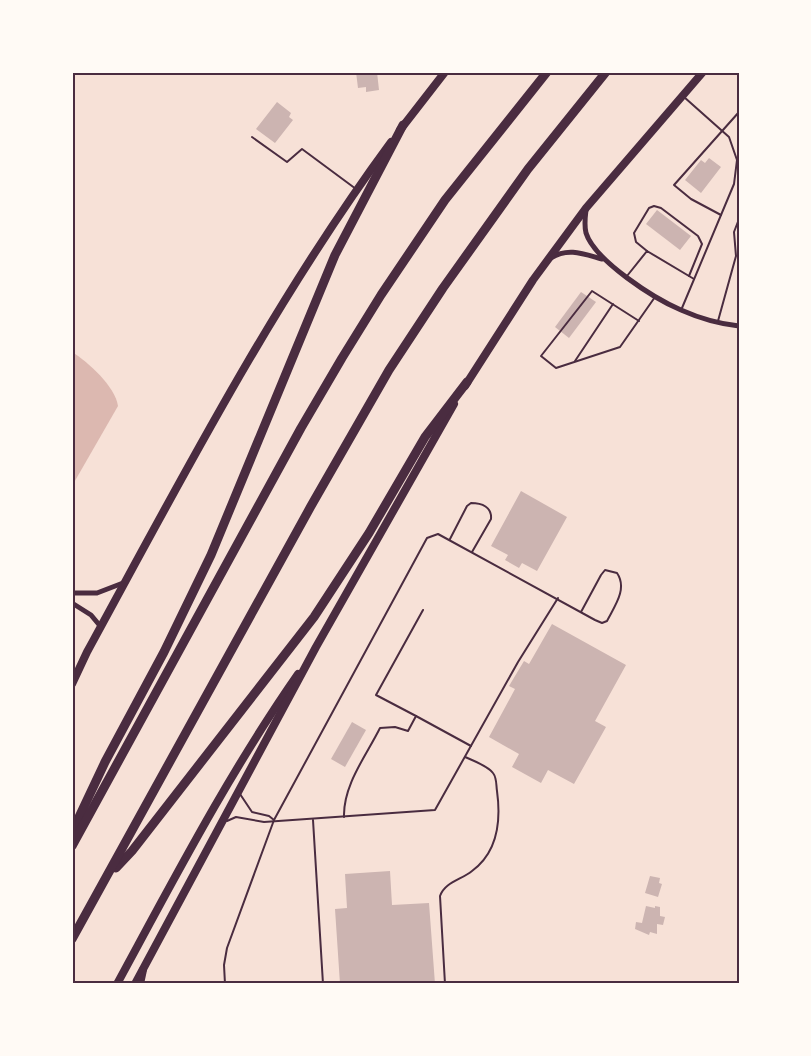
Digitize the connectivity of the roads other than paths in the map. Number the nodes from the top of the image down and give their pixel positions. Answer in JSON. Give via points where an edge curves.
{"nodes":[{"id":1,"x":547,"y":72,"type":"edge"},
{"id":2,"x":606,"y":72,"type":"edge"},
{"id":3,"x":703,"y":72,"type":"edge"},
{"id":4,"x":442,"y":73,"type":"edge"},
{"id":5,"x":682,"y":95,"type":"junction"},
{"id":6,"x":739,"y":112,"type":"edge"},
{"id":7,"x":403,"y":125,"type":"junction"},
{"id":8,"x":722,"y":130,"type":"junction"},
{"id":9,"x":252,"y":137,"type":"dead end"},
{"id":10,"x":737,"y":155,"type":"edge"},
{"id":11,"x":356,"y":189,"type":"junction"},
{"id":12,"x":586,"y":208,"type":"junction"},
{"id":13,"x":721,"y":215,"type":"junction"},
{"id":14,"x":739,"y":219,"type":"edge"},
{"id":15,"x":646,"y":251,"type":"junction"},
{"id":16,"x":604,"y":259,"type":"junction"},
{"id":17,"x":548,"y":260,"type":"junction"},
{"id":18,"x":627,"y":276,"type":"junction"},
{"id":19,"x":689,"y":276,"type":"junction"},
{"id":20,"x":694,"y":279,"type":"junction"},
{"id":21,"x":656,"y":296,"type":"junction"},
{"id":22,"x":613,"y":304,"type":"junction"},
{"id":23,"x":681,"y":310,"type":"junction"},
{"id":24,"x":639,"y":321,"type":"junction"},
{"id":25,"x":718,"y":322,"type":"junction"},
{"id":26,"x":739,"y":327,"type":"edge"},
{"id":27,"x":575,"y":362,"type":"junction"},
{"id":28,"x":467,"y":382,"type":"junction"},
{"id":29,"x":450,"y":540,"type":"junction"},
{"id":30,"x":472,"y":552,"type":"junction"},
{"id":31,"x":125,"y":583,"type":"junction"},
{"id":32,"x":72,"y":593,"type":"edge"},
{"id":33,"x":558,"y":598,"type":"junction"},
{"id":34,"x":72,"y":603,"type":"edge"},
{"id":35,"x":423,"y":610,"type":"dead end"},
{"id":36,"x":581,"y":612,"type":"junction"},
{"id":37,"x":101,"y":627,"type":"junction"},
{"id":38,"x":316,"y":647,"type":"junction"},
{"id":39,"x":72,"y":684,"type":"edge"},
{"id":40,"x":416,"y":716,"type":"junction"},
{"id":41,"x":471,"y":746,"type":"junction"},
{"id":42,"x":465,"y":757,"type":"junction"},
{"id":43,"x":240,"y":793,"type":"junction"},
{"id":44,"x":345,"y":817,"type":"junction"},
{"id":45,"x":313,"y":819,"type":"junction"},
{"id":46,"x":274,"y":820,"type":"junction"},
{"id":47,"x":224,"y":822,"type":"junction"},
{"id":48,"x":72,"y":832,"type":"edge"},
{"id":49,"x":72,"y":846,"type":"edge"},
{"id":50,"x":104,"y":881,"type":"junction"},
{"id":51,"x":72,"y":939,"type":"edge"},
{"id":52,"x":143,"y":970,"type":"junction"},
{"id":53,"x":117,"y":984,"type":"edge"},
{"id":54,"x":135,"y":984,"type":"edge"},
{"id":55,"x":140,"y":984,"type":"edge"},
{"id":56,"x":225,"y":984,"type":"edge"},
{"id":57,"x":323,"y":984,"type":"edge"},
{"id":58,"x":445,"y":984,"type":"edge"}],
"edges":[{"from":1,"to":49,"type":"highway","via":[[446,200],[342,358]]},
{"from":2,"to":50,"type":"highway","via":[[528,169],[389,370]]},
{"from":3,"to":5,"type":"main road"},
{"from":4,"to":7,"type":"main road"},
{"from":5,"to":8,"type":"lane"},
{"from":5,"to":12,"type":"main road"},
{"from":6,"to":8,"type":"lane"},
{"from":7,"to":11,"type":"main road"},
{"from":7,"to":48,"type":"highway","via":[[335,255],[211,555]]},
{"from":8,"to":10,"type":"lane"},
{"from":8,"to":13,"type":"lane","via":[[674,184],[691,199]]},
{"from":9,"to":11,"type":"lane","via":[[287,162],[302,149]]},
{"from":10,"to":13,"type":"lane","via":[[734,184]]},
{"from":11,"to":31,"type":"main road","via":[[262,335]]},
{"from":12,"to":16,"type":"street","via":[[586,234]]},
{"from":12,"to":17,"type":"main road"},
{"from":13,"to":20,"type":"lane"},
{"from":14,"to":25,"type":"lane","via":[[734,232],[736,256]]},
{"from":15,"to":18,"type":"lane"},
{"from":15,"to":19,"type":"lane"},
{"from":15,"to":19,"type":"lane","via":[[636,242],[634,233],[654,206],[698,236],[702,244]]},
{"from":16,"to":17,"type":"street","via":[[575,251],[559,253]]},
{"from":16,"to":18,"type":"street"},
{"from":17,"to":28,"type":"main road"},
{"from":18,"to":21,"type":"street"},
{"from":19,"to":20,"type":"lane"},
{"from":20,"to":23,"type":"lane"},
{"from":21,"to":23,"type":"street"},
{"from":21,"to":24,"type":"lane"},
{"from":22,"to":24,"type":"lane"},
{"from":22,"to":27,"type":"lane"},
{"from":22,"to":27,"type":"lane","via":[[592,291],[541,356],[556,368]]},
{"from":23,"to":25,"type":"street"},
{"from":24,"to":27,"type":"lane","via":[[620,347]]},
{"from":25,"to":26,"type":"street"},
{"from":28,"to":38,"type":"main road"},
{"from":28,"to":50,"type":"highway","via":[[425,437],[314,617],[132,851]]},
{"from":29,"to":30,"type":"lane"},
{"from":29,"to":30,"type":"lane","via":[[467,506],[483,504],[489,508],[491,519]]},
{"from":29,"to":46,"type":"lane","via":[[432,534],[422,544]]},
{"from":30,"to":33,"type":"lane"},
{"from":31,"to":32,"type":"street","via":[[97,593]]},
{"from":31,"to":37,"type":"main road"},
{"from":33,"to":36,"type":"lane"},
{"from":33,"to":41,"type":"lane"},
{"from":34,"to":37,"type":"street","via":[[92,615]]},
{"from":35,"to":40,"type":"lane","via":[[376,695]]},
{"from":36,"to":36,"type":"lane","via":[[607,621],[621,592],[617,573],[605,570],[601,574]]},
{"from":37,"to":39,"type":"main road"},
{"from":38,"to":43,"type":"main road"},
{"from":38,"to":53,"type":"main road","via":[[218,799]]},
{"from":40,"to":41,"type":"lane"},
{"from":40,"to":44,"type":"lane","via":[[408,731],[380,728],[347,789]]},
{"from":41,"to":42,"type":"lane"},
{"from":42,"to":44,"type":"lane","via":[[435,810]]},
{"from":42,"to":58,"type":"lane","via":[[492,771],[499,810],[495,840],[487,854],[473,871],[446,886],[440,896]]},
{"from":43,"to":46,"type":"lane","via":[[252,812]]},
{"from":43,"to":47,"type":"main road"},
{"from":44,"to":45,"type":"lane"},
{"from":45,"to":46,"type":"lane"},
{"from":45,"to":57,"type":"lane"},
{"from":46,"to":47,"type":"lane","via":[[264,822],[236,816]]},
{"from":46,"to":56,"type":"lane","via":[[227,948]]},
{"from":47,"to":52,"type":"main road"},
{"from":50,"to":51,"type":"highway"},
{"from":52,"to":54,"type":"main road"},
{"from":52,"to":55,"type":"main road"}]}
